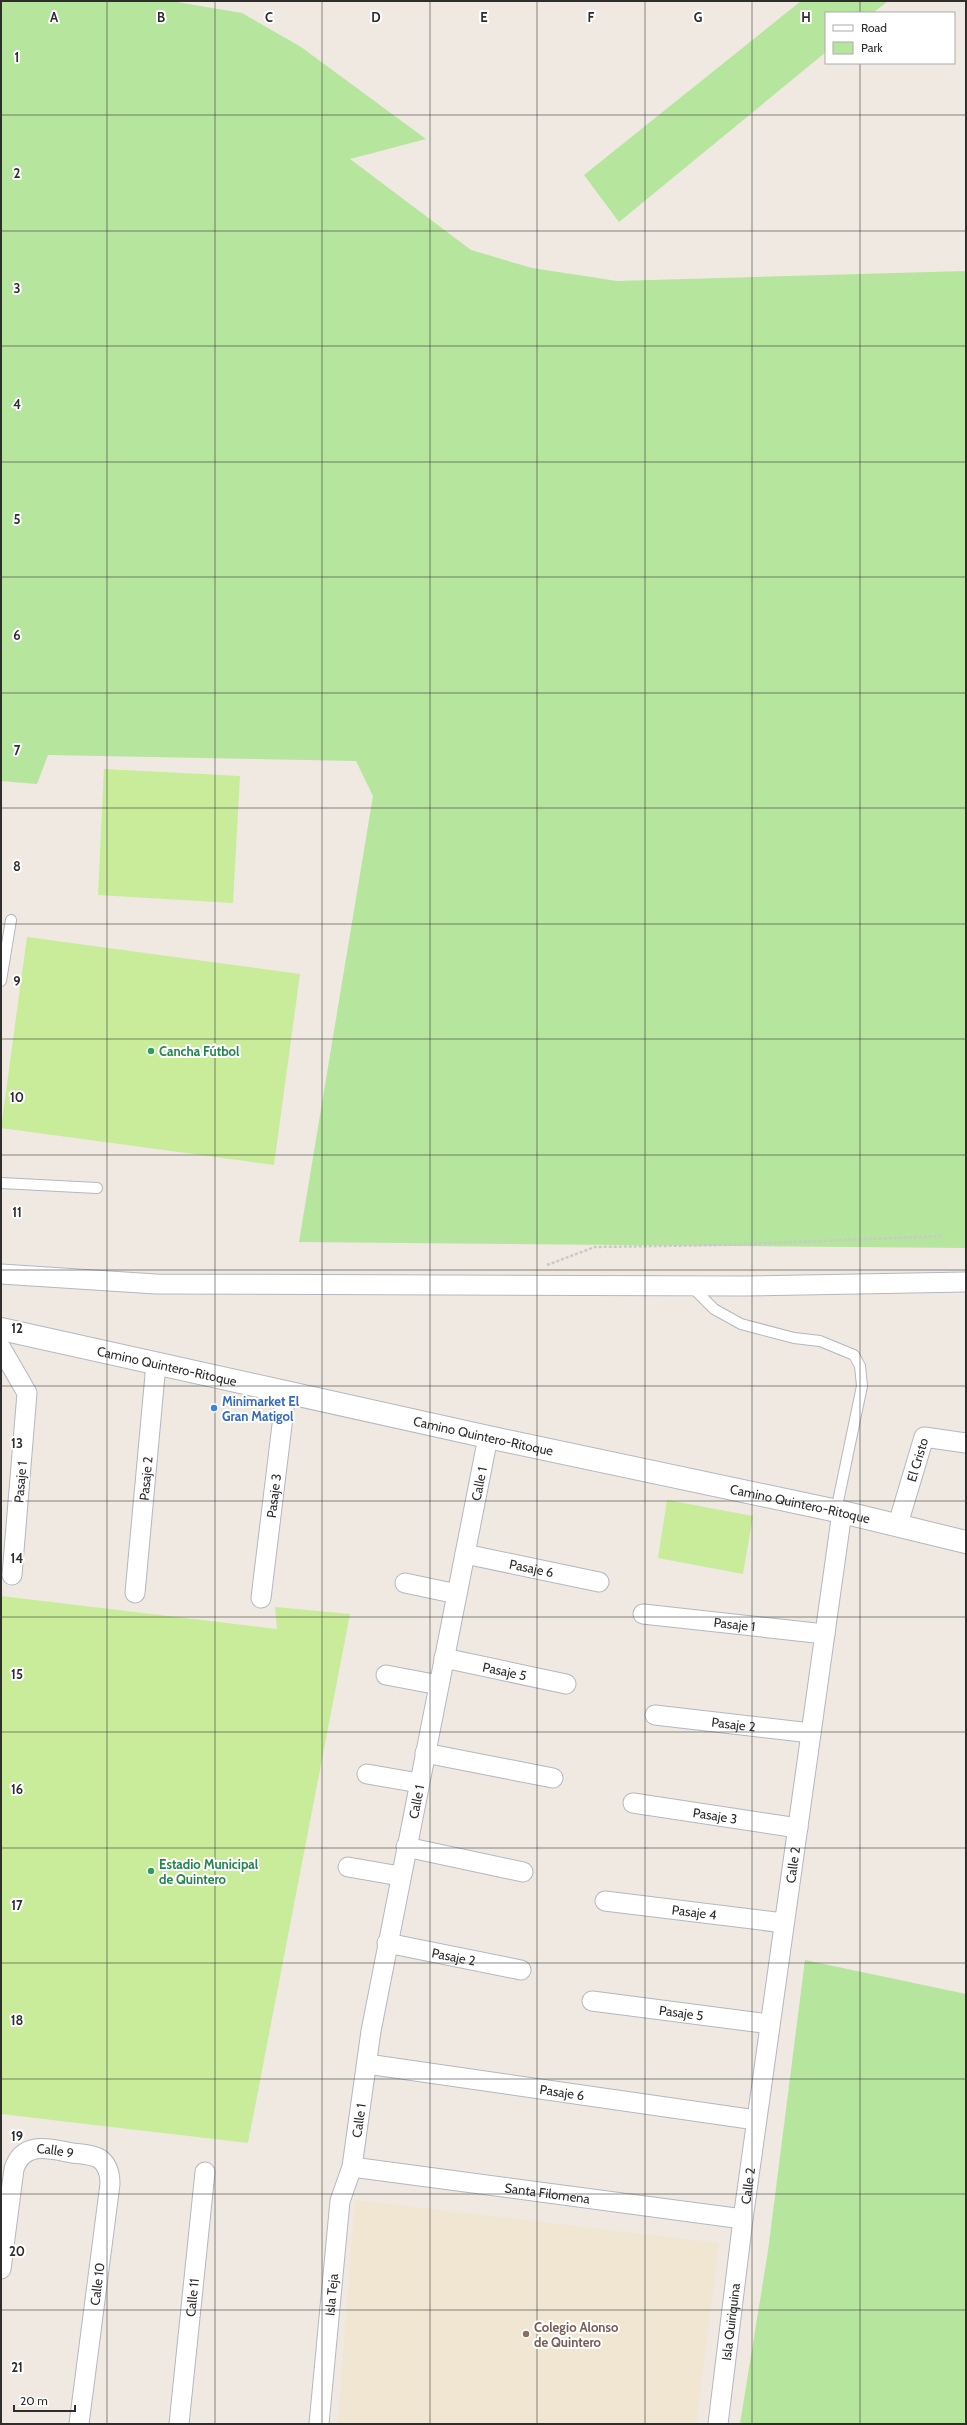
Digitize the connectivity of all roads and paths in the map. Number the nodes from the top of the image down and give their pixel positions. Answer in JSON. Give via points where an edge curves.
{"nodes":[{"id":1,"x":11,"y":920,"type":"dead end"},
{"id":2,"x":1,"y":981,"type":"edge"},
{"id":3,"x":1,"y":1183,"type":"edge"},
{"id":4,"x":96,"y":1188,"type":"dead end"},
{"id":5,"x":943,"y":1236,"type":"dead end"},
{"id":6,"x":540,"y":1265,"type":"dead end"},
{"id":7,"x":1,"y":1274,"type":"edge"},
{"id":8,"x":966,"y":1282,"type":"edge"},
{"id":9,"x":691,"y":1286,"type":"junction"},
{"id":10,"x":1,"y":1329,"type":"edge"},
{"id":11,"x":1,"y":1348,"type":"edge"},
{"id":12,"x":156,"y":1364,"type":"junction"},
{"id":13,"x":286,"y":1392,"type":"junction"},
{"id":14,"x":488,"y":1437,"type":"junction"},
{"id":15,"x":966,"y":1443,"type":"edge"},
{"id":16,"x":839,"y":1511,"type":"junction"},
{"id":17,"x":898,"y":1524,"type":"junction"},
{"id":18,"x":966,"y":1542,"type":"edge"},
{"id":19,"x":465,"y":1554,"type":"junction"},
{"id":20,"x":12,"y":1574,"type":"dead end"},
{"id":21,"x":405,"y":1582,"type":"dead end"},
{"id":22,"x":599,"y":1582,"type":"dead end"},
{"id":23,"x":135,"y":1593,"type":"dead end"},
{"id":24,"x":457,"y":1594,"type":"junction"},
{"id":25,"x":261,"y":1598,"type":"dead end"},
{"id":26,"x":643,"y":1614,"type":"dead end"},
{"id":27,"x":825,"y":1634,"type":"junction"},
{"id":28,"x":444,"y":1658,"type":"junction"},
{"id":29,"x":386,"y":1676,"type":"dead end"},
{"id":30,"x":566,"y":1684,"type":"dead end"},
{"id":31,"x":439,"y":1685,"type":"junction"},
{"id":32,"x":655,"y":1715,"type":"dead end"},
{"id":33,"x":811,"y":1733,"type":"junction"},
{"id":34,"x":425,"y":1753,"type":"junction"},
{"id":35,"x":367,"y":1774,"type":"dead end"},
{"id":36,"x":553,"y":1778,"type":"dead end"},
{"id":37,"x":419,"y":1783,"type":"junction"},
{"id":38,"x":633,"y":1803,"type":"dead end"},
{"id":39,"x":798,"y":1828,"type":"junction"},
{"id":40,"x":406,"y":1847,"type":"junction"},
{"id":41,"x":348,"y":1867,"type":"dead end"},
{"id":42,"x":523,"y":1872,"type":"dead end"},
{"id":43,"x":400,"y":1876,"type":"junction"},
{"id":44,"x":604,"y":1901,"type":"dead end"},
{"id":45,"x":784,"y":1923,"type":"junction"},
{"id":46,"x":387,"y":1943,"type":"junction"},
{"id":47,"x":521,"y":1970,"type":"dead end"},
{"id":48,"x":592,"y":2000,"type":"dead end"},
{"id":49,"x":770,"y":2024,"type":"junction"},
{"id":50,"x":367,"y":2064,"type":"junction"},
{"id":51,"x":756,"y":2120,"type":"junction"},
{"id":52,"x":89,"y":2156,"type":"joint"},
{"id":53,"x":352,"y":2167,"type":"junction"},
{"id":54,"x":205,"y":2172,"type":"dead end"},
{"id":55,"x":742,"y":2218,"type":"junction"},
{"id":56,"x":1,"y":2269,"type":"edge"},
{"id":57,"x":79,"y":2424,"type":"edge"},
{"id":58,"x":179,"y":2424,"type":"edge"},
{"id":59,"x":319,"y":2424,"type":"edge"},
{"id":60,"x":718,"y":2424,"type":"edge"}],
"edges":[{"from":1,"to":2,"type":"lane"},
{"from":3,"to":4,"type":"lane"},
{"from":5,"to":6,"type":"path","via":[[723,1246],[595,1247]]},
{"from":7,"to":9,"type":"street","via":[[156,1284]]},
{"from":8,"to":9,"type":"street"},
{"from":9,"to":16,"type":"lane","via":[[714,1309],[741,1324],[794,1338],[820,1341],[854,1355],[862,1377],[862,1390]]},
{"from":10,"to":12,"type":"main road","name":"Camino Quintero-Ritoque"},
{"from":11,"to":20,"type":"street","name":"Pasaje 1","via":[[27,1393]]},
{"from":12,"to":13,"type":"main road","name":"Camino Quintero-Ritoque"},
{"from":12,"to":23,"type":"street","name":"Pasaje 2"},
{"from":13,"to":14,"type":"main road","name":"Camino Quintero-Ritoque"},
{"from":13,"to":25,"type":"street","name":"Pasaje 3"},
{"from":14,"to":16,"type":"main road","name":"Camino Quintero-Ritoque"},
{"from":14,"to":19,"type":"street","name":"Calle 1"},
{"from":15,"to":17,"type":"street","name":"El Cristo","via":[[924,1437]]},
{"from":16,"to":17,"type":"main road","name":"Camino Quintero-Ritoque"},
{"from":16,"to":27,"type":"street","name":"Calle 2"},
{"from":17,"to":18,"type":"main road","name":"Camino Quintero-Ritoque"},
{"from":19,"to":22,"type":"street","name":"Pasaje 6"},
{"from":19,"to":24,"type":"street","name":"Calle 1"},
{"from":21,"to":24,"type":"street"},
{"from":24,"to":28,"type":"street","name":"Calle 1"},
{"from":26,"to":27,"type":"street","name":"Pasaje 1"},
{"from":27,"to":33,"type":"street","name":"Calle 2"},
{"from":28,"to":30,"type":"street","name":"Pasaje 5"},
{"from":28,"to":31,"type":"street","name":"Calle 1"},
{"from":29,"to":31,"type":"street"},
{"from":31,"to":34,"type":"street","name":"Calle 1"},
{"from":32,"to":33,"type":"street","name":"Pasaje 2"},
{"from":33,"to":39,"type":"street","name":"Calle 2"},
{"from":34,"to":36,"type":"street"},
{"from":34,"to":37,"type":"street","name":"Calle 1"},
{"from":35,"to":37,"type":"street"},
{"from":37,"to":40,"type":"street","name":"Calle 1"},
{"from":38,"to":39,"type":"street","name":"Pasaje 3"},
{"from":39,"to":45,"type":"street","name":"Calle 2"},
{"from":40,"to":42,"type":"street"},
{"from":40,"to":43,"type":"street","name":"Calle 1"},
{"from":41,"to":43,"type":"street"},
{"from":43,"to":46,"type":"street","name":"Calle 1"},
{"from":44,"to":45,"type":"street","name":"Pasaje 4"},
{"from":45,"to":49,"type":"street","name":"Calle 2"},
{"from":46,"to":47,"type":"street","name":"Pasaje 2"},
{"from":46,"to":50,"type":"street","name":"Calle 1"},
{"from":48,"to":49,"type":"street","name":"Pasaje 5"},
{"from":49,"to":51,"type":"street","name":"Calle 2"},
{"from":50,"to":51,"type":"street","name":"Pasaje 6"},
{"from":50,"to":53,"type":"street","name":"Calle 1"},
{"from":51,"to":55,"type":"street","name":"Calle 2"},
{"from":52,"to":56,"type":"street","name":"Calle 9","via":[[41,2148],[29,2150],[19,2158],[14,2169]]},
{"from":52,"to":57,"type":"street","name":"Calle 10","via":[[104,2163],[110,2177]]},
{"from":53,"to":55,"type":"street","name":"Santa Filomena"},
{"from":53,"to":59,"type":"street","name":"Isla Teja","via":[[340,2201]]},
{"from":54,"to":58,"type":"street","name":"Calle 11"},
{"from":55,"to":60,"type":"street","name":"Isla Quiriquina"}]}
